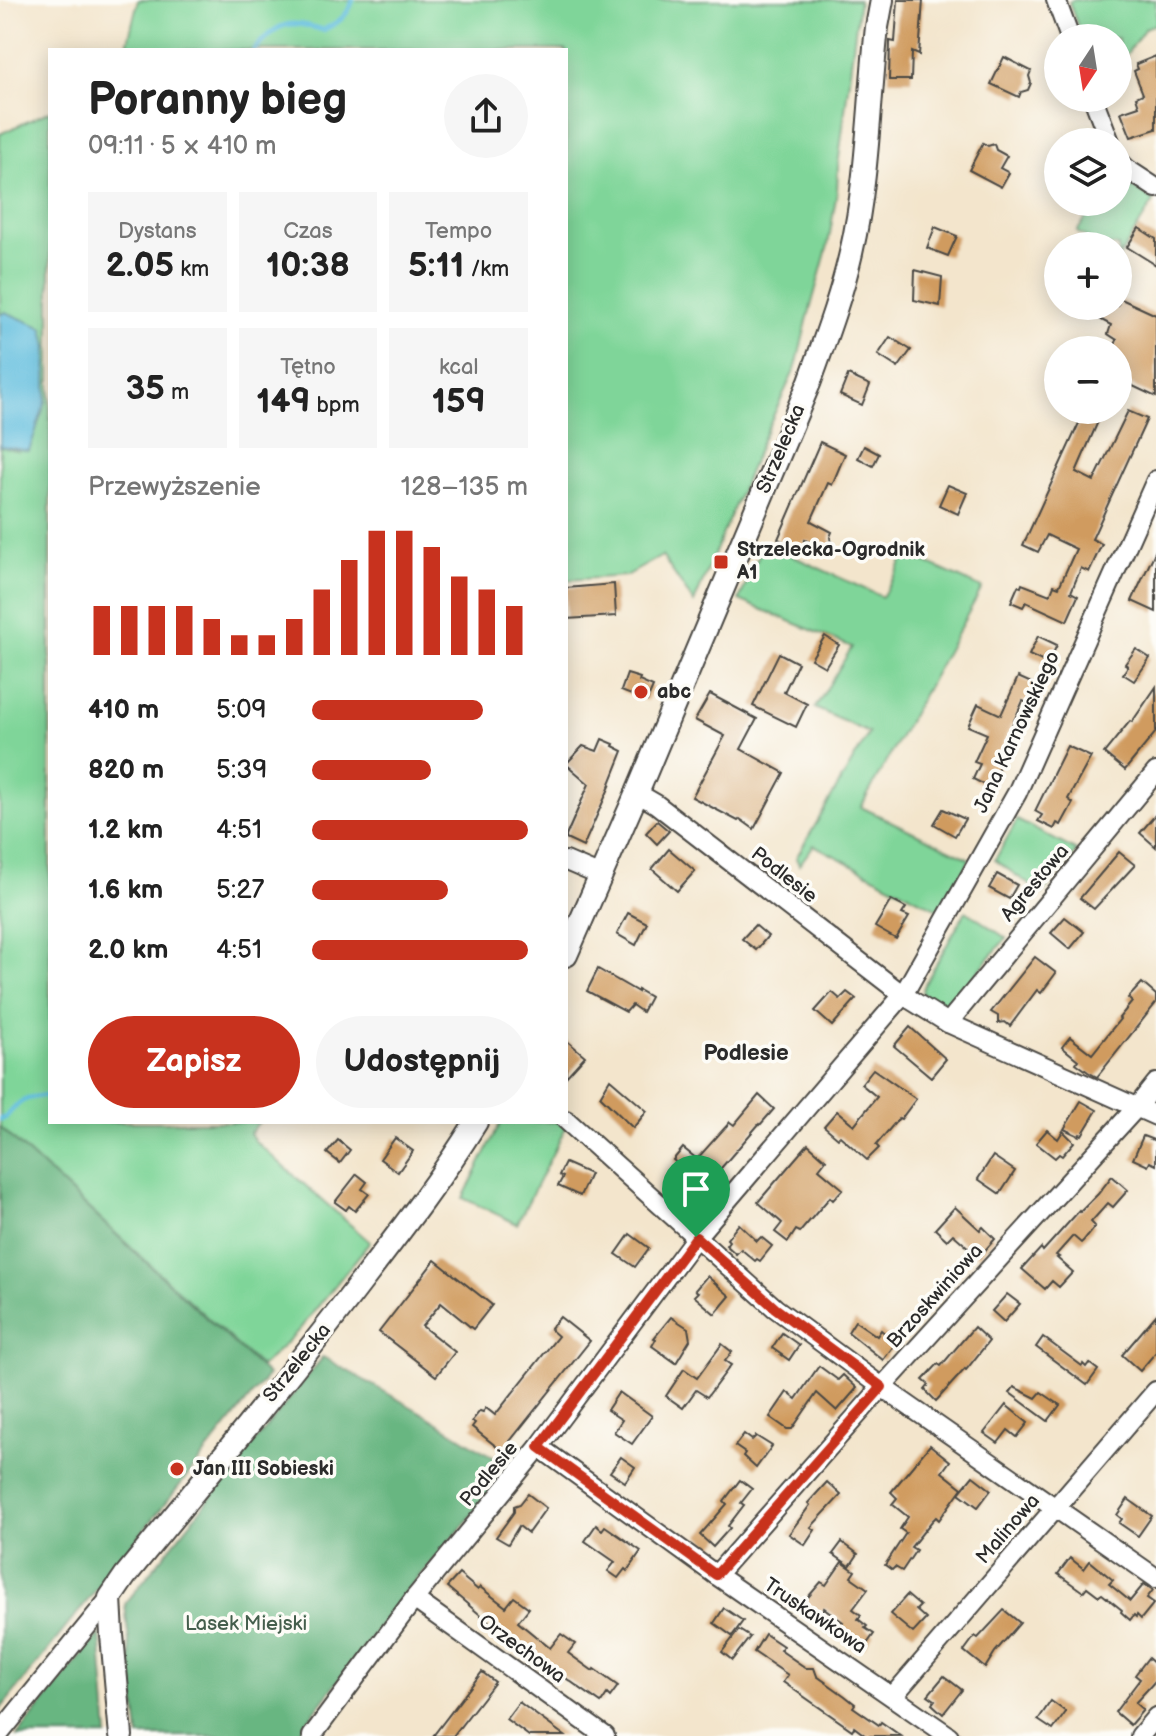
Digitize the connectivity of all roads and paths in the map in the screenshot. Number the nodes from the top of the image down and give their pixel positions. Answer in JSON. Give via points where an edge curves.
{"nodes":[{"id":1,"x":882,"y":0,"type":"edge"},
{"id":2,"x":1056,"y":0,"type":"edge"},
{"id":3,"x":1065,"y":24,"type":"edge"},
{"id":4,"x":1132,"y":172,"type":"edge"},
{"id":5,"x":1156,"y":188,"type":"edge"},
{"id":6,"x":1156,"y":480,"type":"edge"},
{"id":7,"x":1156,"y":772,"type":"edge"},
{"id":8,"x":637,"y":793,"type":"junction"},
{"id":9,"x":568,"y":862,"type":"edge"},
{"id":10,"x":601,"y":876,"type":"junction"},
{"id":11,"x":568,"y":950,"type":"edge"},
{"id":12,"x":903,"y":995,"type":"junction"},
{"id":13,"x":948,"y":1023,"type":"junction"},
{"id":14,"x":1156,"y":1083,"type":"edge"},
{"id":15,"x":1136,"y":1108,"type":"junction"},
{"id":16,"x":1156,"y":1116,"type":"edge"},
{"id":17,"x":568,"y":1122,"type":"edge"},
{"id":18,"x":475,"y":1124,"type":"edge"},
{"id":19,"x":696,"y":1237,"type":"junction"},
{"id":20,"x":882,"y":1387,"type":"junction"},
{"id":21,"x":1156,"y":1391,"type":"edge"},
{"id":22,"x":539,"y":1447,"type":"junction"},
{"id":23,"x":1056,"y":1507,"type":"junction"},
{"id":24,"x":716,"y":1575,"type":"junction"},
{"id":25,"x":1156,"y":1578,"type":"edge"},
{"id":26,"x":110,"y":1598,"type":"junction"},
{"id":27,"x":414,"y":1599,"type":"junction"},
{"id":28,"x":893,"y":1696,"type":"junction"},
{"id":29,"x":1156,"y":1717,"type":"edge"},
{"id":30,"x":0,"y":1733,"type":"edge"},
{"id":31,"x":121,"y":1736,"type":"edge"},
{"id":32,"x":312,"y":1736,"type":"edge"},
{"id":33,"x":605,"y":1736,"type":"edge"},
{"id":34,"x":949,"y":1736,"type":"edge"},
{"id":35,"x":1140,"y":1736,"type":"edge"}],
"edges":[{"from":1,"to":8,"type":"street","name":"Strzelecka","via":[[858,214],[833,317]]},
{"from":2,"to":3,"type":"street"},
{"from":4,"to":5,"type":"street"},
{"from":6,"to":12,"type":"street","name":"Jana Karnowskiego","via":[[1017,793]]},
{"from":7,"to":13,"type":"street","name":"Agrestowa"},
{"from":8,"to":10,"type":"street","name":"Strzelecka"},
{"from":8,"to":12,"type":"street","name":"Podlesie"},
{"from":9,"to":10,"type":"street"},
{"from":10,"to":11,"type":"street","name":"Strzelecka"},
{"from":12,"to":13,"type":"street","name":"Podlesie"},
{"from":12,"to":19,"type":"street","name":"Podlesie"},
{"from":13,"to":15,"type":"street","name":"Podlesie"},
{"from":14,"to":15,"type":"street","name":"Brzoskwiniowa"},
{"from":15,"to":16,"type":"street","name":"Podlesie"},
{"from":15,"to":20,"type":"street","name":"Brzoskwiniowa"},
{"from":17,"to":19,"type":"street"},
{"from":18,"to":26,"type":"street","name":"Strzelecka","via":[[325,1330]]},
{"from":19,"to":20,"type":"street","via":[[775,1308]]},
{"from":19,"to":22,"type":"street","name":"Podlesie"},
{"from":20,"to":23,"type":"street"},
{"from":20,"to":24,"type":"street","name":"Brzoskwiniowa"},
{"from":21,"to":23,"type":"street","name":"Malinowa"},
{"from":22,"to":24,"type":"street","name":"Truskawkowa"},
{"from":22,"to":27,"type":"street","name":"Podlesie"},
{"from":23,"to":25,"type":"street"},
{"from":23,"to":28,"type":"street","name":"Malinowa"},
{"from":24,"to":28,"type":"street","name":"Truskawkowa"},
{"from":26,"to":30,"type":"street","name":"Strzelecka"},
{"from":26,"to":31,"type":"street"},
{"from":27,"to":32,"type":"street","name":"Podlesie"},
{"from":27,"to":33,"type":"street","name":"Orzechowa"},
{"from":28,"to":34,"type":"street","name":"Truskawkowa"},
{"from":29,"to":35,"type":"street"}]}
